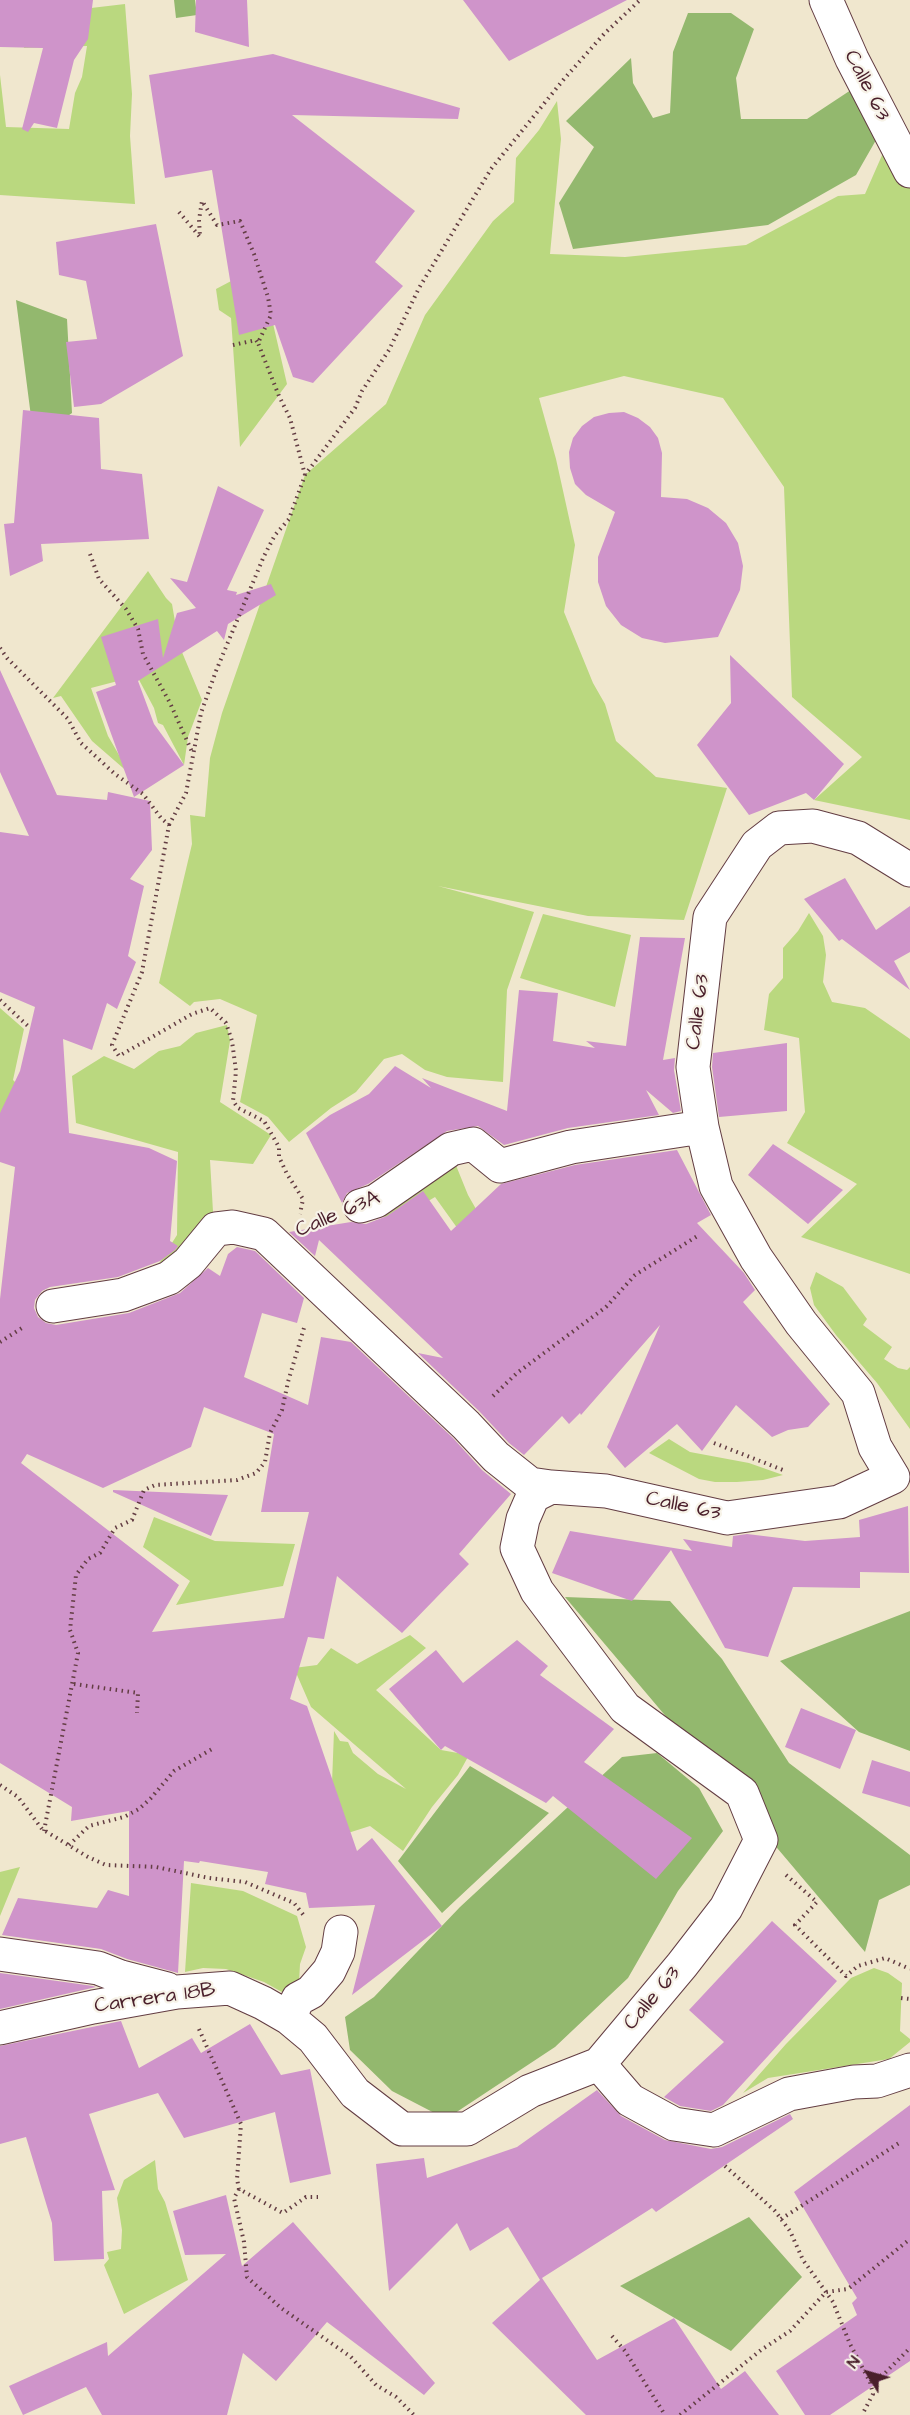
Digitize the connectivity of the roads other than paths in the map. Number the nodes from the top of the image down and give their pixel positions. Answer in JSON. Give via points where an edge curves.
{"nodes":[{"id":1,"x":826,"y":0,"type":"edge"},
{"id":2,"x":910,"y":171,"type":"edge"},
{"id":3,"x":910,"y":870,"type":"edge"},
{"id":4,"x":702,"y":1127,"type":"junction"},
{"id":5,"x":360,"y":1206,"type":"dead end"},
{"id":6,"x":53,"y":1306,"type":"dead end"},
{"id":7,"x":902,"y":1474,"type":"edge"},
{"id":8,"x":551,"y":1487,"type":"junction"},
{"id":9,"x":341,"y":1932,"type":"dead end"},
{"id":10,"x":0,"y":1954,"type":"edge"},
{"id":11,"x":177,"y":1992,"type":"junction"},
{"id":12,"x":289,"y":2018,"type":"junction"},
{"id":13,"x":0,"y":2028,"type":"edge"},
{"id":14,"x":599,"y":2064,"type":"junction"},
{"id":15,"x":910,"y":2070,"type":"edge"},
{"id":16,"x":402,"y":2129,"type":"joint"}],
"edges":[{"from":1,"to":2,"type":"street","name":"Calle 63"},
{"from":3,"to":4,"type":"street","name":"Calle 63","via":[[858,838],[813,826],[779,828],[757,845],[710,917],[693,1067]]},
{"from":4,"to":5,"type":"street","name":"Calle 63A","via":[[571,1147],[500,1166],[473,1144],[451,1149],[376,1202]]},
{"from":4,"to":7,"type":"street","name":"Calle 63","via":[[716,1186],[730,1214],[801,1323],[858,1393],[875,1447]]},
{"from":6,"to":8,"type":"street","name":"Calle 63A","via":[[123,1295],[169,1278],[188,1263],[216,1228],[264,1233],[496,1457],[530,1484]]},
{"from":7,"to":8,"type":"street","name":"Calle 63","via":[[839,1502],[727,1518],[606,1491]]},
{"from":8,"to":14,"type":"street","name":"Calle 63","via":[[533,1496],[523,1519],[518,1548],[537,1591],[625,1708],[742,1793],[761,1840],[726,1908]]},
{"from":9,"to":12,"type":"street","via":[[338,1952],[329,1971],[298,1999]]},
{"from":10,"to":11,"type":"street","via":[[98,1968]]},
{"from":11,"to":12,"type":"street","name":"Carrera 18B","via":[[230,1988]]},
{"from":11,"to":13,"type":"street","name":"Carrera 18B"},
{"from":12,"to":16,"type":"street","name":"Carrera 18B","via":[[313,2038],[355,2093]]},
{"from":14,"to":15,"type":"street","via":[[630,2100],[674,2124],[714,2130],[789,2094],[877,2081]]},
{"from":14,"to":16,"type":"street","name":"Calle 63","via":[[530,2091],[467,2129]]}]}
